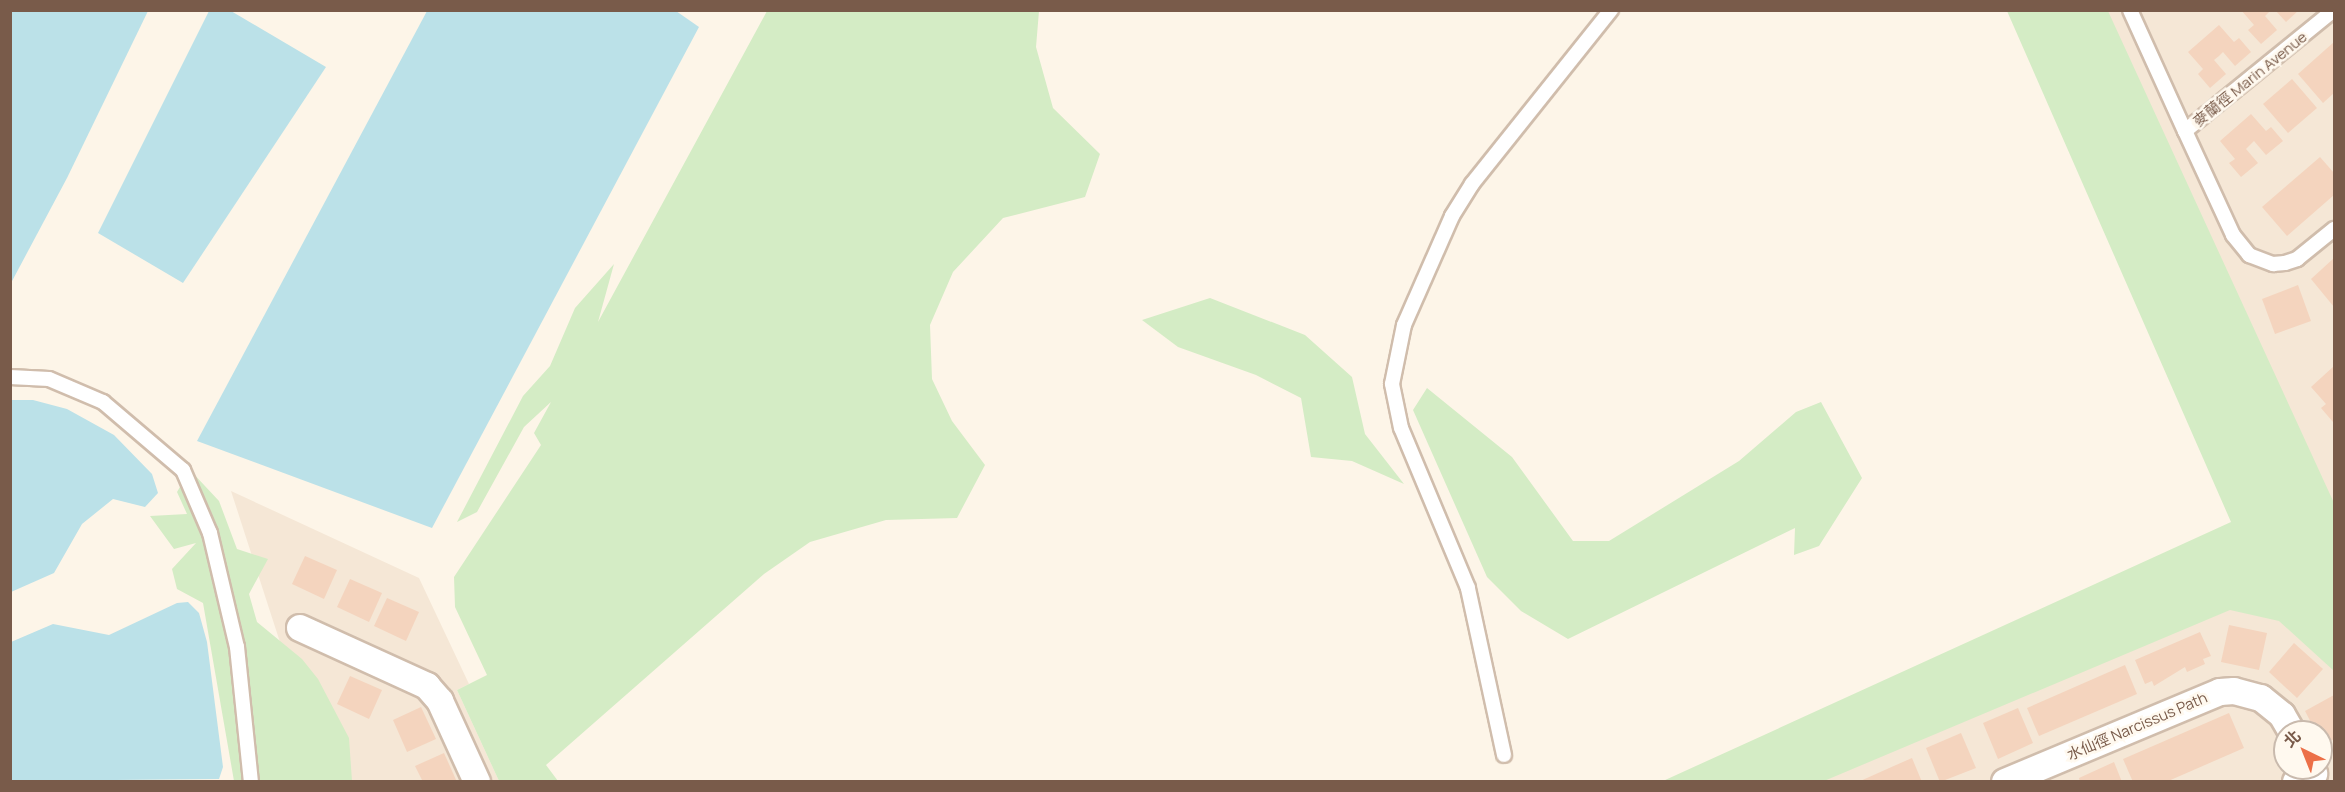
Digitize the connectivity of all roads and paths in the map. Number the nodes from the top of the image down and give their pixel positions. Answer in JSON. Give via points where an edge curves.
{"nodes":[{"id":1,"x":1611,"y":10,"type":"edge"},
{"id":2,"x":2130,"y":10,"type":"edge"},
{"id":3,"x":2334,"y":10,"type":"edge"},
{"id":4,"x":2185,"y":131,"type":"junction"},
{"id":5,"x":2334,"y":229,"type":"edge"},
{"id":6,"x":10,"y":377,"type":"edge"},
{"id":7,"x":300,"y":628,"type":"dead end"},
{"id":8,"x":2285,"y":720,"type":"edge"},
{"id":9,"x":1503,"y":755,"type":"dead end"},
{"id":10,"x":2008,"y":781,"type":"edge"},
{"id":11,"x":251,"y":782,"type":"edge"},
{"id":12,"x":477,"y":782,"type":"edge"}],
"edges":[{"from":1,"to":9,"type":"lane","via":[[1472,184],[1452,216],[1404,325],[1392,384],[1401,428],[1468,588]]},
{"from":2,"to":4,"type":"lane","name":"麥蘭徑 Marin Avenue"},
{"from":3,"to":4,"type":"lane","name":"麥蘭徑 Marin Avenue"},
{"from":4,"to":5,"type":"lane","via":[[2233,235],[2249,255],[2266,262],[2285,263],[2297,259]]},
{"from":6,"to":11,"type":"lane","via":[[49,379],[103,402],[183,470],[210,533],[237,647]]},
{"from":7,"to":12,"type":"street","via":[[427,686],[440,701]]},
{"from":8,"to":10,"type":"street","name":"水仙徑 Narcissus Path","via":[[2261,698],[2234,691],[2220,692]]}]}
